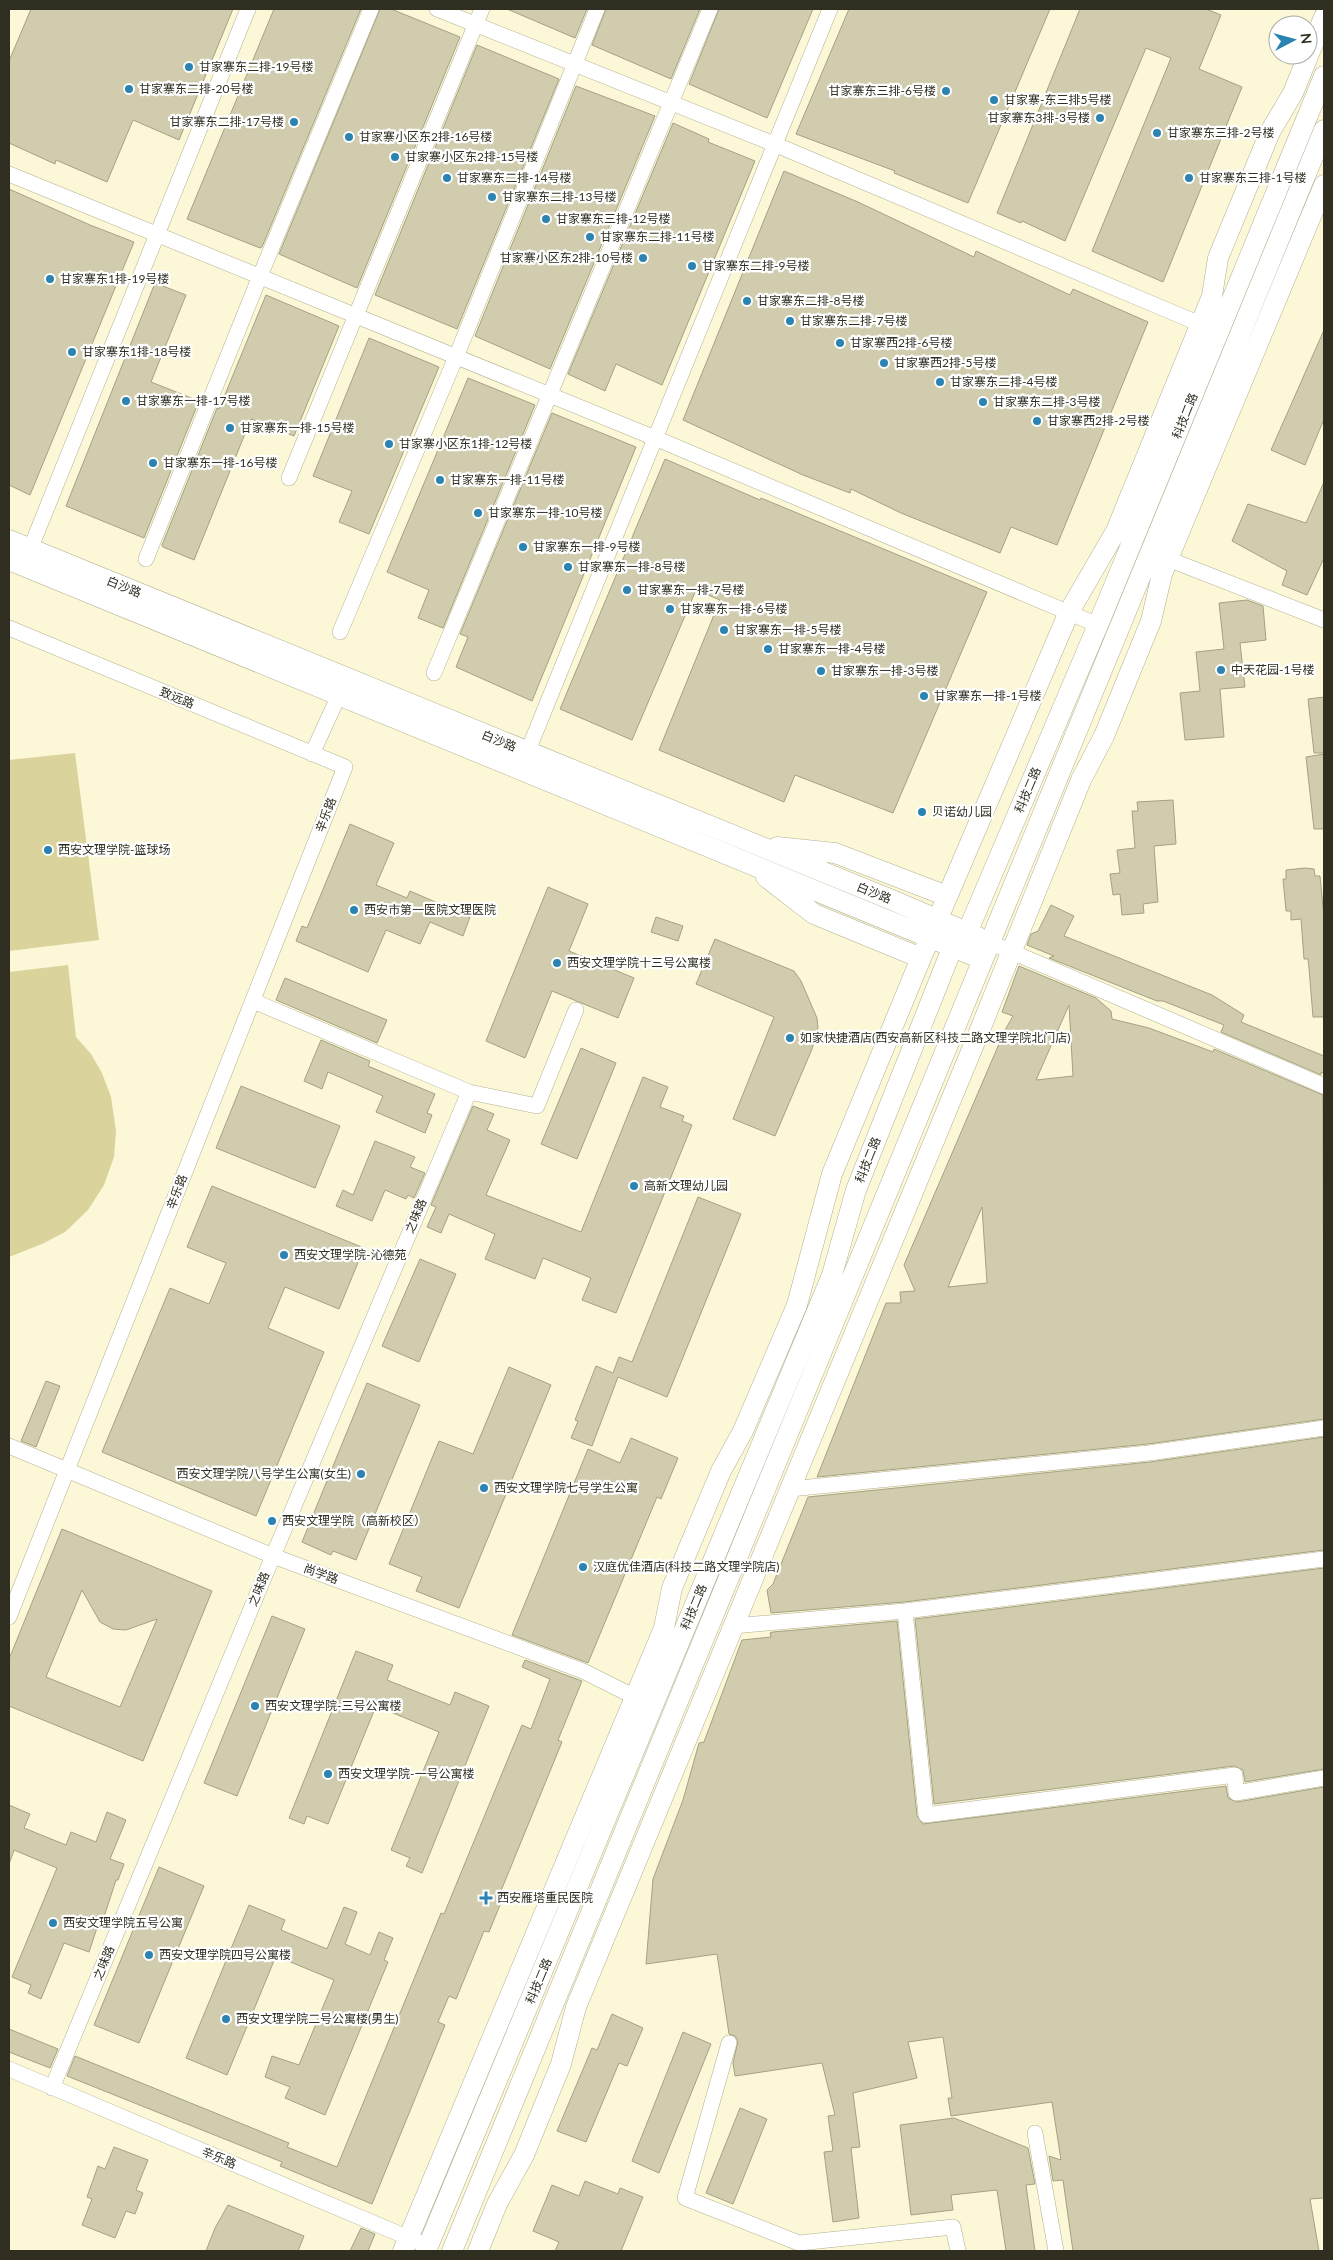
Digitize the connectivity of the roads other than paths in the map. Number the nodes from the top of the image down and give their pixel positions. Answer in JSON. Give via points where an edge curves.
{"nodes":[{"id":1,"x":248,"y":9,"type":"edge"},
{"id":2,"x":371,"y":9,"type":"edge"},
{"id":3,"x":437,"y":9,"type":"edge"},
{"id":4,"x":482,"y":9,"type":"edge"},
{"id":5,"x":597,"y":9,"type":"edge"},
{"id":6,"x":710,"y":9,"type":"edge"},
{"id":7,"x":830,"y":9,"type":"edge"},
{"id":8,"x":1316,"y":9,"type":"edge"},
{"id":9,"x":1324,"y":12,"type":"edge"},
{"id":10,"x":1324,"y":17,"type":"edge"},
{"id":11,"x":475,"y":24,"type":"junction"},
{"id":12,"x":574,"y":66,"type":"junction"},
{"id":13,"x":1324,"y":76,"type":"edge"},
{"id":14,"x":672,"y":104,"type":"junction"},
{"id":15,"x":1324,"y":130,"type":"edge"},
{"id":16,"x":774,"y":144,"type":"junction"},
{"id":17,"x":9,"y":174,"type":"edge"},
{"id":18,"x":1324,"y":185,"type":"edge"},
{"id":19,"x":156,"y":234,"type":"junction"},
{"id":20,"x":260,"y":276,"type":"junction"},
{"id":21,"x":356,"y":316,"type":"junction"},
{"id":22,"x":1200,"y":324,"type":"junction"},
{"id":23,"x":456,"y":357,"type":"junction"},
{"id":24,"x":549,"y":395,"type":"junction"},
{"id":25,"x":655,"y":438,"type":"junction"},
{"id":26,"x":289,"y":478,"type":"dead end"},
{"id":27,"x":9,"y":540,"type":"edge"},
{"id":28,"x":21,"y":558,"type":"edge"},
{"id":29,"x":146,"y":559,"type":"dead end"},
{"id":30,"x":1168,"y":559,"type":"junction"},
{"id":31,"x":1069,"y":612,"type":"junction"},
{"id":32,"x":1324,"y":620,"type":"edge"},
{"id":33,"x":1098,"y":624,"type":"junction"},
{"id":34,"x":9,"y":628,"type":"edge"},
{"id":35,"x":340,"y":632,"type":"dead end"},
{"id":36,"x":434,"y":673,"type":"dead end"},
{"id":37,"x":338,"y":695,"type":"junction"},
{"id":38,"x":527,"y":753,"type":"junction"},
{"id":39,"x":312,"y":754,"type":"junction"},
{"id":40,"x":345,"y":767,"type":"joint"},
{"id":41,"x":751,"y":853,"type":"junction"},
{"id":42,"x":947,"y":896,"type":"junction"},
{"id":43,"x":933,"y":928,"type":"junction"},
{"id":44,"x":960,"y":939,"type":"junction"},
{"id":45,"x":986,"y":950,"type":"junction"},
{"id":46,"x":1011,"y":952,"type":"junction"},
{"id":47,"x":921,"y":958,"type":"junction"},
{"id":48,"x":253,"y":1001,"type":"junction"},
{"id":49,"x":576,"y":1010,"type":"dead end"},
{"id":50,"x":1324,"y":1086,"type":"edge"},
{"id":51,"x":469,"y":1092,"type":"junction"},
{"id":52,"x":1324,"y":1428,"type":"edge"},
{"id":53,"x":9,"y":1446,"type":"edge"},
{"id":54,"x":68,"y":1469,"type":"junction"},
{"id":55,"x":790,"y":1489,"type":"junction"},
{"id":56,"x":272,"y":1556,"type":"junction"},
{"id":57,"x":1324,"y":1559,"type":"edge"},
{"id":58,"x":905,"y":1611,"type":"junction"},
{"id":59,"x":9,"y":1616,"type":"edge"},
{"id":60,"x":732,"y":1626,"type":"junction"},
{"id":61,"x":635,"y":1697,"type":"junction"},
{"id":62,"x":1324,"y":1778,"type":"edge"},
{"id":63,"x":729,"y":2043,"type":"dead end"},
{"id":64,"x":9,"y":2069,"type":"edge"},
{"id":65,"x":52,"y":2088,"type":"junction"},
{"id":66,"x":1035,"y":2133,"type":"dead end"},
{"id":67,"x":406,"y":2244,"type":"edge"},
{"id":68,"x":427,"y":2249,"type":"edge"},
{"id":69,"x":452,"y":2251,"type":"edge"},
{"id":70,"x":478,"y":2251,"type":"edge"},
{"id":71,"x":958,"y":2251,"type":"edge"},
{"id":72,"x":1056,"y":2251,"type":"edge"}],
"edges":[{"from":1,"to":19,"type":"street"},
{"from":2,"to":20,"type":"street"},
{"from":3,"to":11,"type":"street"},
{"from":4,"to":11,"type":"street"},
{"from":5,"to":12,"type":"street"},
{"from":6,"to":14,"type":"street"},
{"from":7,"to":16,"type":"street"},
{"from":8,"to":9,"type":"street"},
{"from":10,"to":22,"type":"street","via":[[1293,94],[1270,132],[1218,258],[1212,296]]},
{"from":11,"to":12,"type":"street"},
{"from":11,"to":21,"type":"street"},
{"from":12,"to":14,"type":"street"},
{"from":12,"to":23,"type":"street"},
{"from":13,"to":33,"type":"street","name":"科技二路"},
{"from":14,"to":16,"type":"street"},
{"from":14,"to":24,"type":"street"},
{"from":15,"to":45,"type":"street","name":"科技二路"},
{"from":16,"to":22,"type":"street"},
{"from":16,"to":25,"type":"street"},
{"from":17,"to":19,"type":"street"},
{"from":18,"to":30,"type":"street"},
{"from":19,"to":20,"type":"street"},
{"from":19,"to":28,"type":"street"},
{"from":20,"to":21,"type":"street"},
{"from":20,"to":29,"type":"street"},
{"from":21,"to":23,"type":"street"},
{"from":21,"to":26,"type":"street"},
{"from":22,"to":31,"type":"street","via":[[1116,531]]},
{"from":23,"to":24,"type":"street"},
{"from":23,"to":35,"type":"street"},
{"from":24,"to":25,"type":"street"},
{"from":24,"to":36,"type":"street"},
{"from":25,"to":31,"type":"street"},
{"from":25,"to":38,"type":"street"},
{"from":27,"to":28,"type":"street","name":"白沙路"},
{"from":28,"to":37,"type":"street","name":"白沙路"},
{"from":28,"to":38,"type":"street","name":"白沙路"},
{"from":30,"to":32,"type":"street"},
{"from":30,"to":46,"type":"street","via":[[1150,621]]},
{"from":31,"to":33,"type":"street"},
{"from":31,"to":42,"type":"street"},
{"from":33,"to":44,"type":"street","name":"科技二路"},
{"from":34,"to":39,"type":"street","name":"致远路"},
{"from":37,"to":39,"type":"street"},
{"from":37,"to":41,"type":"street","name":"白沙路"},
{"from":38,"to":41,"type":"street","name":"白沙路"},
{"from":39,"to":40,"type":"street","name":"致远路"},
{"from":40,"to":48,"type":"street","name":"辛乐路"},
{"from":41,"to":42,"type":"street","via":[[835,853]]},
{"from":41,"to":43,"type":"street","name":"白沙路"},
{"from":41,"to":47,"type":"street","via":[[814,914]]},
{"from":42,"to":43,"type":"street"},
{"from":43,"to":44,"type":"street","name":"白沙路"},
{"from":43,"to":47,"type":"street"},
{"from":44,"to":45,"type":"street","name":"白沙路"},
{"from":44,"to":68,"type":"street","name":"科技二路","via":[[856,1190],[832,1275]]},
{"from":45,"to":46,"type":"street"},
{"from":45,"to":69,"type":"street","name":"科技二路"},
{"from":46,"to":50,"type":"street"},
{"from":46,"to":55,"type":"street"},
{"from":47,"to":61,"type":"street","via":[[832,1174],[797,1305],[672,1588],[664,1628]]},
{"from":48,"to":51,"type":"street"},
{"from":48,"to":54,"type":"street","name":"辛乐路"},
{"from":49,"to":51,"type":"street","via":[[537,1106]]},
{"from":51,"to":56,"type":"street","name":"之味路"},
{"from":52,"to":55,"type":"street","via":[[1149,1453]]},
{"from":53,"to":54,"type":"street","name":"尚学路"},
{"from":54,"to":56,"type":"street","name":"尚学路"},
{"from":54,"to":59,"type":"street","name":"辛乐路"},
{"from":55,"to":60,"type":"street"},
{"from":56,"to":61,"type":"street","name":"尚学路","via":[[583,1671]]},
{"from":56,"to":65,"type":"street","name":"之味路"},
{"from":57,"to":58,"type":"street"},
{"from":58,"to":60,"type":"street"},
{"from":58,"to":62,"type":"street","via":[[926,1816],[1235,1775],[1236,1793]]},
{"from":60,"to":70,"type":"street","via":[[576,2007],[561,2064],[524,2155],[497,2204]]},
{"from":61,"to":67,"type":"street"},
{"from":63,"to":71,"type":"street","via":[[685,2198],[799,2243],[953,2227]]},
{"from":64,"to":65,"type":"street","name":"辛乐路"},
{"from":65,"to":67,"type":"street","name":"辛乐路"},
{"from":66,"to":72,"type":"street"},
{"from":67,"to":68,"type":"street","name":"辛乐路"}]}
